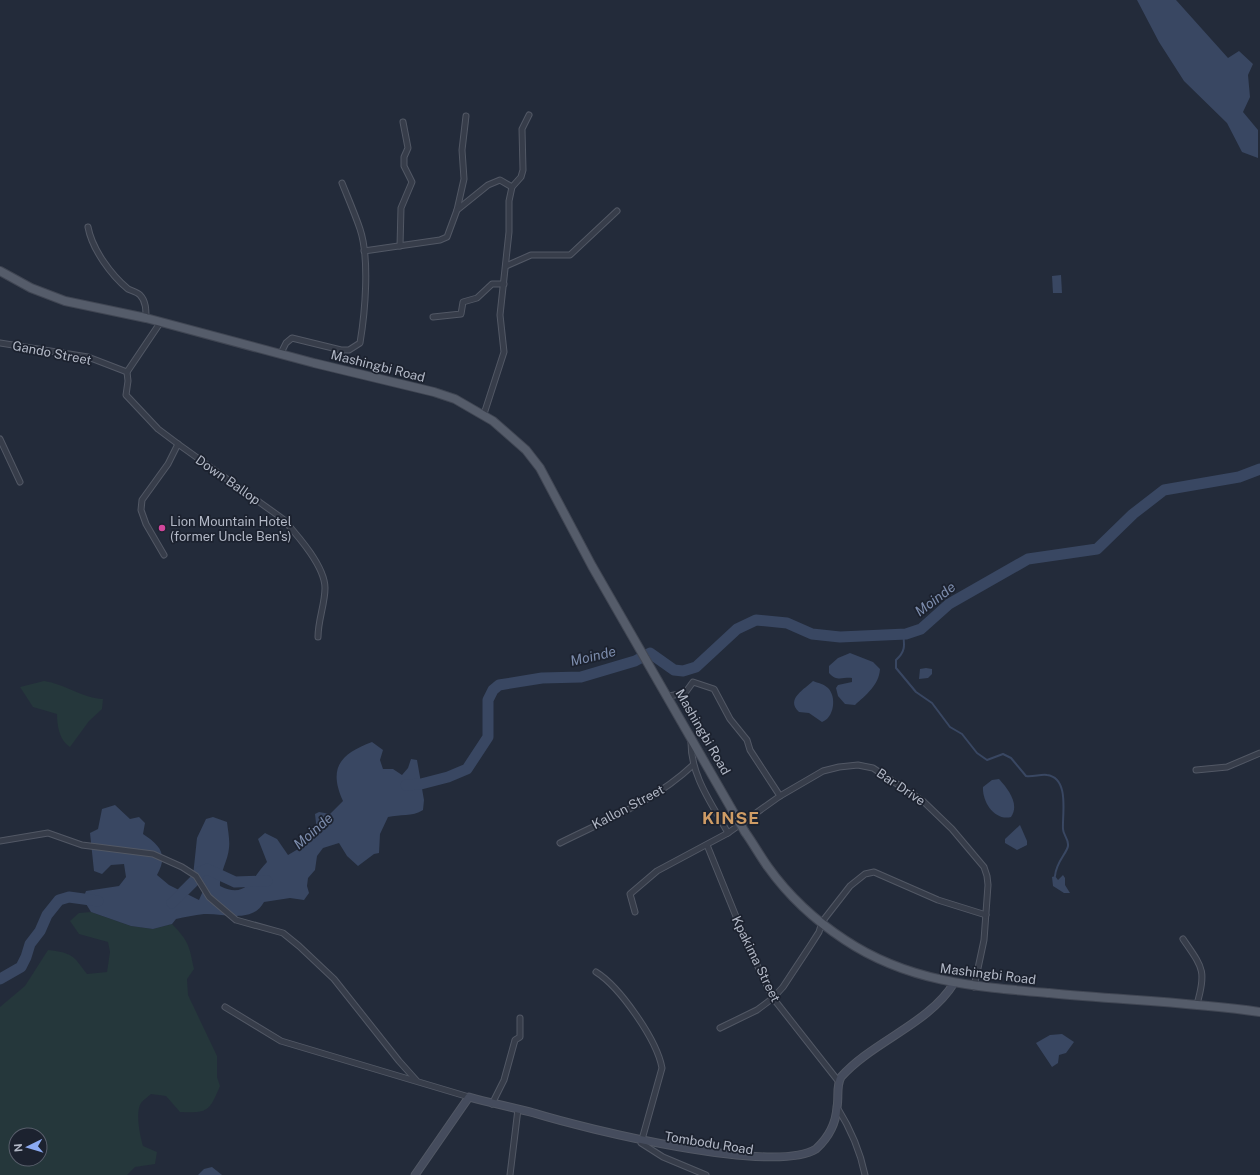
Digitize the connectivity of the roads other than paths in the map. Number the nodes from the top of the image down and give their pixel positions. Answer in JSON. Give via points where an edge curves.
{"nodes":[{"id":1,"x":529,"y":115,"type":"dead end"},
{"id":2,"x":466,"y":116,"type":"dead end"},
{"id":3,"x":403,"y":122,"type":"dead end"},
{"id":4,"x":342,"y":183,"type":"dead end"},
{"id":5,"x":512,"y":186,"type":"junction"},
{"id":6,"x":457,"y":210,"type":"junction"},
{"id":7,"x":617,"y":211,"type":"dead end"},
{"id":8,"x":88,"y":227,"type":"dead end"},
{"id":9,"x":400,"y":246,"type":"junction"},
{"id":10,"x":364,"y":251,"type":"junction"},
{"id":11,"x":506,"y":266,"type":"junction"},
{"id":12,"x":0,"y":271,"type":"edge"},
{"id":13,"x":504,"y":284,"type":"junction"},
{"id":14,"x":433,"y":317,"type":"dead end"},
{"id":15,"x":146,"y":318,"type":"junction"},
{"id":16,"x":160,"y":323,"type":"junction"},
{"id":17,"x":0,"y":343,"type":"edge"},
{"id":18,"x":281,"y":353,"type":"junction"},
{"id":19,"x":127,"y":372,"type":"junction"},
{"id":20,"x":484,"y":414,"type":"junction"},
{"id":21,"x":0,"y":439,"type":"edge"},
{"id":22,"x":178,"y":444,"type":"junction"},
{"id":23,"x":20,"y":482,"type":"dead end"},
{"id":24,"x":164,"y":555,"type":"dead end"},
{"id":25,"x":318,"y":637,"type":"dead end"},
{"id":26,"x":669,"y":696,"type":"junction"},
{"id":27,"x":691,"y":737,"type":"junction"},
{"id":28,"x":1260,"y":753,"type":"edge"},
{"id":29,"x":693,"y":765,"type":"junction"},
{"id":30,"x":1196,"y":770,"type":"dead end"},
{"id":31,"x":780,"y":796,"type":"junction"},
{"id":32,"x":728,"y":833,"type":"junction"},
{"id":33,"x":0,"y":841,"type":"edge"},
{"id":34,"x":560,"y":843,"type":"dead end"},
{"id":35,"x":707,"y":845,"type":"junction"},
{"id":36,"x":635,"y":912,"type":"dead end"},
{"id":37,"x":986,"y":915,"type":"junction"},
{"id":38,"x":822,"y":922,"type":"junction"},
{"id":39,"x":1183,"y":939,"type":"dead end"},
{"id":40,"x":596,"y":972,"type":"dead end"},
{"id":41,"x":954,"y":982,"type":"junction"},
{"id":42,"x":974,"y":986,"type":"junction"},
{"id":43,"x":773,"y":998,"type":"junction"},
{"id":44,"x":1197,"y":1004,"type":"junction"},
{"id":45,"x":225,"y":1007,"type":"dead end"},
{"id":46,"x":1260,"y":1012,"type":"edge"},
{"id":47,"x":520,"y":1018,"type":"dead end"},
{"id":48,"x":720,"y":1028,"type":"dead end"},
{"id":49,"x":416,"y":1080,"type":"junction"},
{"id":50,"x":838,"y":1082,"type":"junction"},
{"id":51,"x":469,"y":1097,"type":"junction"},
{"id":52,"x":492,"y":1104,"type":"junction"},
{"id":53,"x":838,"y":1107,"type":"junction"},
{"id":54,"x":518,"y":1109,"type":"junction"},
{"id":55,"x":641,"y":1143,"type":"junction"},
{"id":56,"x":416,"y":1175,"type":"edge"},
{"id":57,"x":510,"y":1175,"type":"edge"},
{"id":58,"x":706,"y":1175,"type":"edge"},
{"id":59,"x":865,"y":1175,"type":"edge"}],
"edges":[{"from":1,"to":5,"type":"street","via":[[522,129],[524,170]]},
{"from":2,"to":6,"type":"street","via":[[462,150],[464,179]]},
{"from":3,"to":9,"type":"street","via":[[408,148],[404,166],[412,182],[401,208]]},
{"from":4,"to":10,"type":"street","via":[[360,230]]},
{"from":5,"to":6,"type":"street","via":[[500,180],[488,185]]},
{"from":5,"to":11,"type":"street"},
{"from":6,"to":9,"type":"street","via":[[447,237]]},
{"from":7,"to":11,"type":"street","via":[[570,255],[531,255]]},
{"from":8,"to":15,"type":"street","via":[[98,254],[129,289],[140,295],[146,305]]},
{"from":9,"to":10,"type":"street"},
{"from":10,"to":18,"type":"street","via":[[363,321],[360,343],[349,350],[341,350],[292,338]]},
{"from":11,"to":13,"type":"street"},
{"from":12,"to":15,"type":"main road","name":"Mashingbi Road","via":[[49,296]]},
{"from":13,"to":14,"type":"street","via":[[492,284],[477,298],[463,302],[461,314]]},
{"from":13,"to":20,"type":"street","via":[[500,315],[504,352]]},
{"from":15,"to":16,"type":"main road","name":"Mashingbi Road"},
{"from":16,"to":18,"type":"main road","name":"Mashingbi Road"},
{"from":16,"to":19,"type":"street"},
{"from":17,"to":19,"type":"street","name":"Gando Street","via":[[88,357]]},
{"from":18,"to":20,"type":"main road","name":"Mashingbi Road","via":[[434,392],[455,399]]},
{"from":19,"to":22,"type":"street","name":"Down Ballop","via":[[126,395],[158,429]]},
{"from":20,"to":26,"type":"main road","name":"Mashingbi Road","via":[[526,450],[540,468],[592,566]]},
{"from":21,"to":23,"type":"street"},
{"from":22,"to":24,"type":"street","via":[[168,464],[142,500],[141,510],[146,524]]},
{"from":22,"to":25,"type":"street","name":"Down Ballop","via":[[283,519],[306,548],[324,578],[325,588]]},
{"from":26,"to":27,"type":"main road","name":"Mashingbi Road"},
{"from":26,"to":31,"type":"street","via":[[684,693],[693,682],[714,689],[730,720],[747,740],[750,750]]},
{"from":27,"to":29,"type":"street"},
{"from":27,"to":38,"type":"main road","name":"Mashingbi Road","bridge":true,"via":[[745,832],[776,877]]},
{"from":28,"to":30,"type":"street","via":[[1226,767]]},
{"from":29,"to":32,"type":"street"},
{"from":29,"to":34,"type":"street","name":"Kallon Street","via":[[659,793]]},
{"from":31,"to":32,"type":"street","name":"Bar Drive"},
{"from":31,"to":37,"type":"street","name":"Bar Drive","via":[[823,771],[839,767],[873,768],[924,802],[952,829],[984,867],[987,876]]},
{"from":32,"to":35,"type":"street","name":"Bar Drive"},
{"from":33,"to":49,"type":"street","via":[[48,834],[82,845],[153,854],[182,867],[196,876],[209,897],[236,920],[283,933],[305,951],[334,979]]},
{"from":35,"to":36,"type":"street","name":"Bar Drive","via":[[657,871],[630,894]]},
{"from":35,"to":43,"type":"street","name":"Kpakima Street","via":[[748,946]]},
{"from":37,"to":38,"type":"street","via":[[938,900],[869,872],[850,886]]},
{"from":37,"to":42,"type":"street","name":"Bar Drive","via":[[984,940]]},
{"from":38,"to":41,"type":"main road","name":"Mashingbi Road","via":[[845,940],[873,956],[909,972]]},
{"from":38,"to":43,"type":"street","via":[[812,943]]},
{"from":39,"to":44,"type":"street","via":[[1203,970]]},
{"from":40,"to":55,"type":"street","via":[[608,982],[634,1013],[660,1056],[662,1068]]},
{"from":41,"to":42,"type":"main road","name":"Mashingbi Road"},
{"from":41,"to":50,"type":"main road","via":[[945,997],[846,1071]]},
{"from":42,"to":44,"type":"main road","name":"Mashingbi Road","via":[[1117,1000]]},
{"from":43,"to":48,"type":"street","via":[[757,1010]]},
{"from":43,"to":50,"type":"street","name":"Kpakima Street"},
{"from":44,"to":46,"type":"main road","name":"Mashingbi Road"},
{"from":45,"to":49,"type":"street","via":[[281,1041]]},
{"from":47,"to":52,"type":"street","via":[[520,1037],[515,1040],[504,1080]]},
{"from":49,"to":51,"type":"street"},
{"from":50,"to":53,"type":"main road","name":"Tombodu Road"},
{"from":51,"to":52,"type":"main road","name":"Tombodu Road"},
{"from":51,"to":56,"type":"main road"},
{"from":52,"to":54,"type":"main road","name":"Tombodu Road"},
{"from":53,"to":55,"type":"main road","name":"Tombodu Road","via":[[834,1124],[815,1150],[792,1161],[744,1163]]},
{"from":53,"to":59,"type":"street","via":[[859,1151]]},
{"from":54,"to":55,"type":"main road","name":"Tombodu Road"},
{"from":54,"to":57,"type":"street"},
{"from":55,"to":58,"type":"street","via":[[663,1157]]}]}
